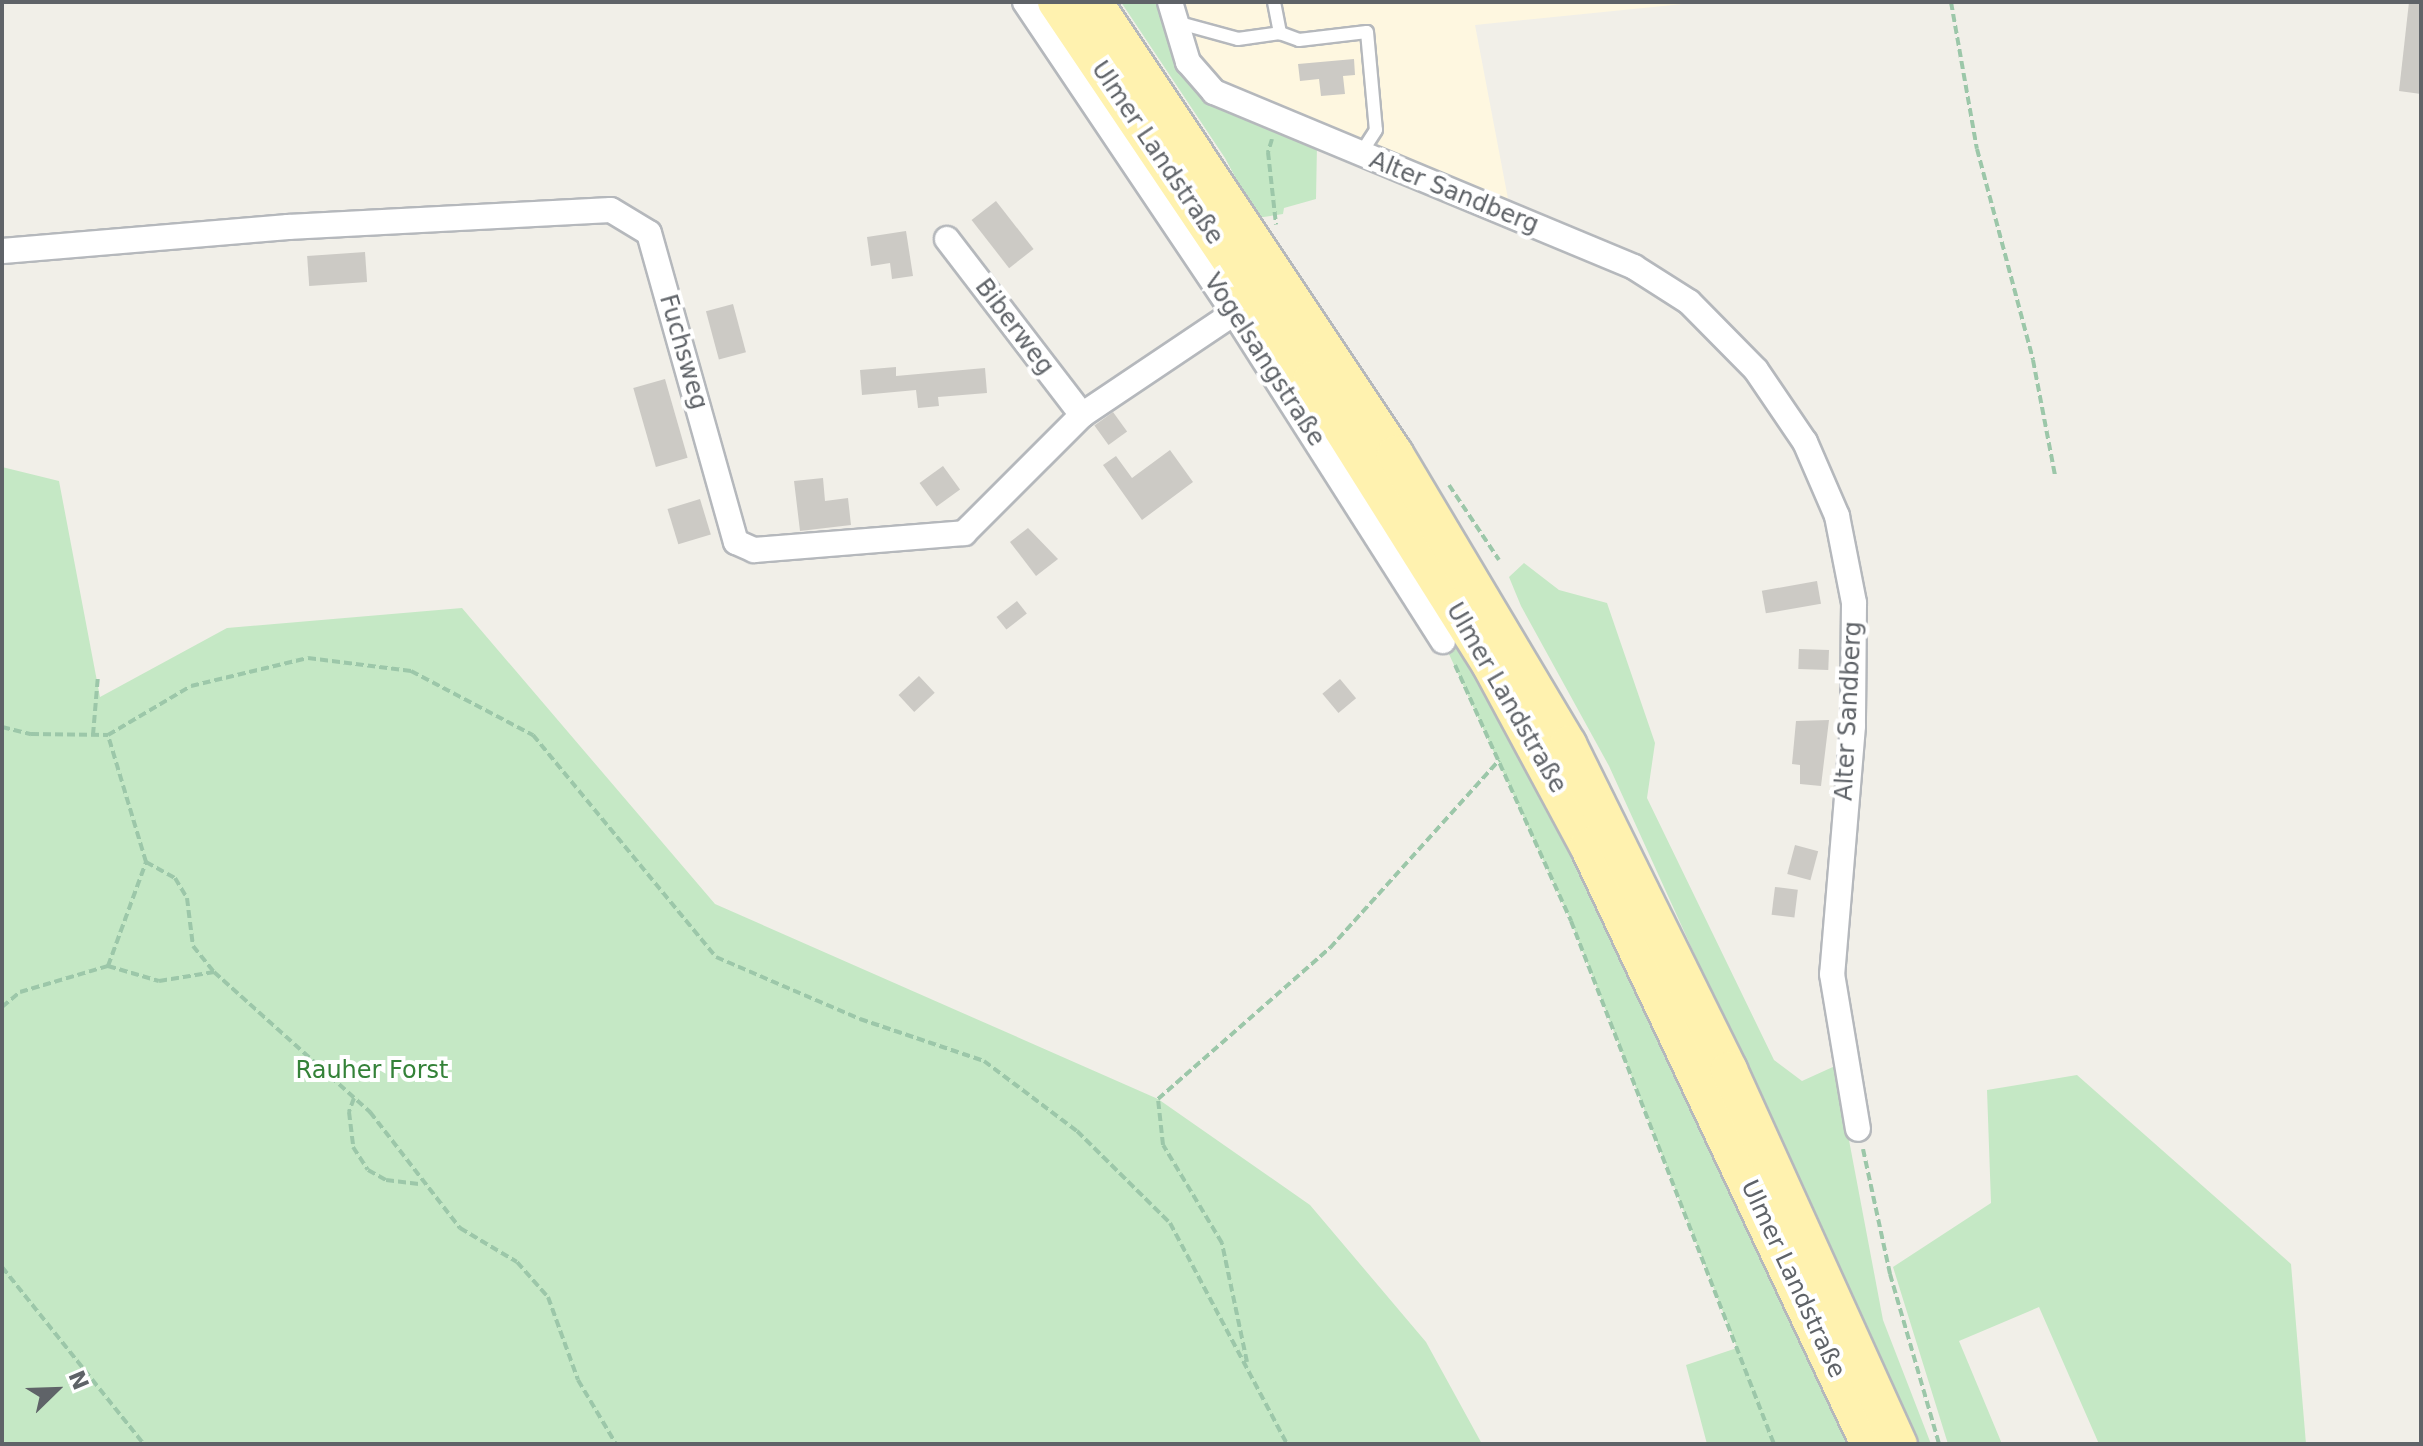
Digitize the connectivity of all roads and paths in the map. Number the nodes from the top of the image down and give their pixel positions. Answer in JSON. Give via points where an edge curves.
{"nodes":[{"id":1,"x":1025,"y":2,"type":"edge"},
{"id":2,"x":1056,"y":2,"type":"edge"},
{"id":3,"x":1094,"y":2,"type":"edge"},
{"id":4,"x":1274,"y":2,"type":"edge"},
{"id":5,"x":1951,"y":2,"type":"edge"},
{"id":6,"x":1173,"y":12,"type":"edge"},
{"id":7,"x":1280,"y":33,"type":"junction"},
{"id":8,"x":1278,"y":120,"type":"junction"},
{"id":9,"x":1360,"y":155,"type":"junction"},
{"id":10,"x":1277,"y":229,"type":"dead end"},
{"id":11,"x":947,"y":239,"type":"dead end"},
{"id":12,"x":2,"y":251,"type":"edge"},
{"id":13,"x":1234,"y":313,"type":"junction"},
{"id":14,"x":1082,"y":415,"type":"junction"},
{"id":15,"x":2055,"y":475,"type":"dead end"},
{"id":16,"x":1443,"y":641,"type":"joint"},
{"id":17,"x":98,"y":676,"type":"dead end"},
{"id":18,"x":2,"y":727,"type":"edge"},
{"id":19,"x":93,"y":735,"type":"junction"},
{"id":20,"x":108,"y":735,"type":"junction"},
{"id":21,"x":1499,"y":760,"type":"junction"},
{"id":22,"x":146,"y":862,"type":"junction"},
{"id":23,"x":108,"y":966,"type":"junction"},
{"id":24,"x":214,"y":972,"type":"junction"},
{"id":25,"x":2,"y":1007,"type":"edge"},
{"id":26,"x":354,"y":1098,"type":"junction"},
{"id":27,"x":1858,"y":1129,"type":"joint"},
{"id":28,"x":422,"y":1184,"type":"junction"},
{"id":29,"x":2,"y":1267,"type":"edge"},
{"id":30,"x":1248,"y":1368,"type":"junction"},
{"id":31,"x":144,"y":1444,"type":"edge"},
{"id":32,"x":616,"y":1444,"type":"edge"},
{"id":33,"x":1287,"y":1444,"type":"edge"},
{"id":34,"x":1774,"y":1444,"type":"edge"},
{"id":35,"x":1869,"y":1444,"type":"edge"},
{"id":36,"x":1899,"y":1444,"type":"edge"},
{"id":37,"x":1939,"y":1444,"type":"edge"}],
"edges":[{"from":1,"to":13,"type":"street","name":"Vogelsangstraße"},
{"from":2,"to":35,"type":"main road","name":"Ulmer Landstraße","via":[[1319,393],[1491,666],[1588,846]]},
{"from":3,"to":36,"type":"main road","name":"Ulmer Landstraße","via":[[1395,454],[1538,691],[1729,1070]]},
{"from":4,"to":7,"type":"lane"},
{"from":5,"to":15,"type":"path","via":[[1977,149],[2033,360]]},
{"from":6,"to":7,"type":"lane","via":[[1238,39]]},
{"from":6,"to":8,"type":"street","name":"Alter Sandberg","via":[[1188,62],[1214,92]]},
{"from":7,"to":9,"type":"lane","via":[[1299,40],[1367,32],[1376,130]]},
{"from":8,"to":9,"type":"street","name":"Alter Sandberg"},
{"from":8,"to":10,"type":"path","via":[[1268,152]]},
{"from":9,"to":27,"type":"street","name":"Alter Sandberg","via":[[1634,267],[1663,285],[1689,302],[1756,370],[1805,442],[1837,516],[1854,603],[1853,726],[1832,974]]},
{"from":11,"to":14,"type":"street","name":"Biberweg"},
{"from":12,"to":14,"type":"street","name":"Fuchsweg","via":[[288,227],[611,210],[649,233],[736,542],[754,550],[964,533],[1030,461]]},
{"from":13,"to":14,"type":"street","name":"Fuchsweg"},
{"from":13,"to":16,"type":"street","name":"Vogelsangstraße"},
{"from":16,"to":21,"type":"path"},
{"from":17,"to":19,"type":"path"},
{"from":18,"to":19,"type":"path","via":[[31,734]]},
{"from":19,"to":20,"type":"path"},
{"from":20,"to":22,"type":"path"},
{"from":20,"to":30,"type":"path","via":[[191,686],[308,658],[411,671],[533,735],[716,957],[860,1019],[984,1061],[1077,1131],[1170,1223]]},
{"from":21,"to":30,"type":"path","via":[[1330,948],[1158,1099],[1163,1145],[1222,1243]]},
{"from":21,"to":34,"type":"path","via":[[1571,921]]},
{"from":22,"to":23,"type":"path"},
{"from":22,"to":24,"type":"path","via":[[175,878],[187,898],[193,946]]},
{"from":23,"to":24,"type":"path","via":[[159,981]]},
{"from":23,"to":25,"type":"path","via":[[20,992]]},
{"from":24,"to":26,"type":"path"},
{"from":26,"to":28,"type":"path"},
{"from":26,"to":28,"type":"path","via":[[349,1112],[353,1147],[368,1170],[386,1180]]},
{"from":27,"to":37,"type":"path","via":[[1890,1274]]},
{"from":28,"to":32,"type":"path","via":[[460,1228],[517,1262],[548,1297],[578,1380]]},
{"from":29,"to":31,"type":"path"},
{"from":30,"to":33,"type":"path"}]}
